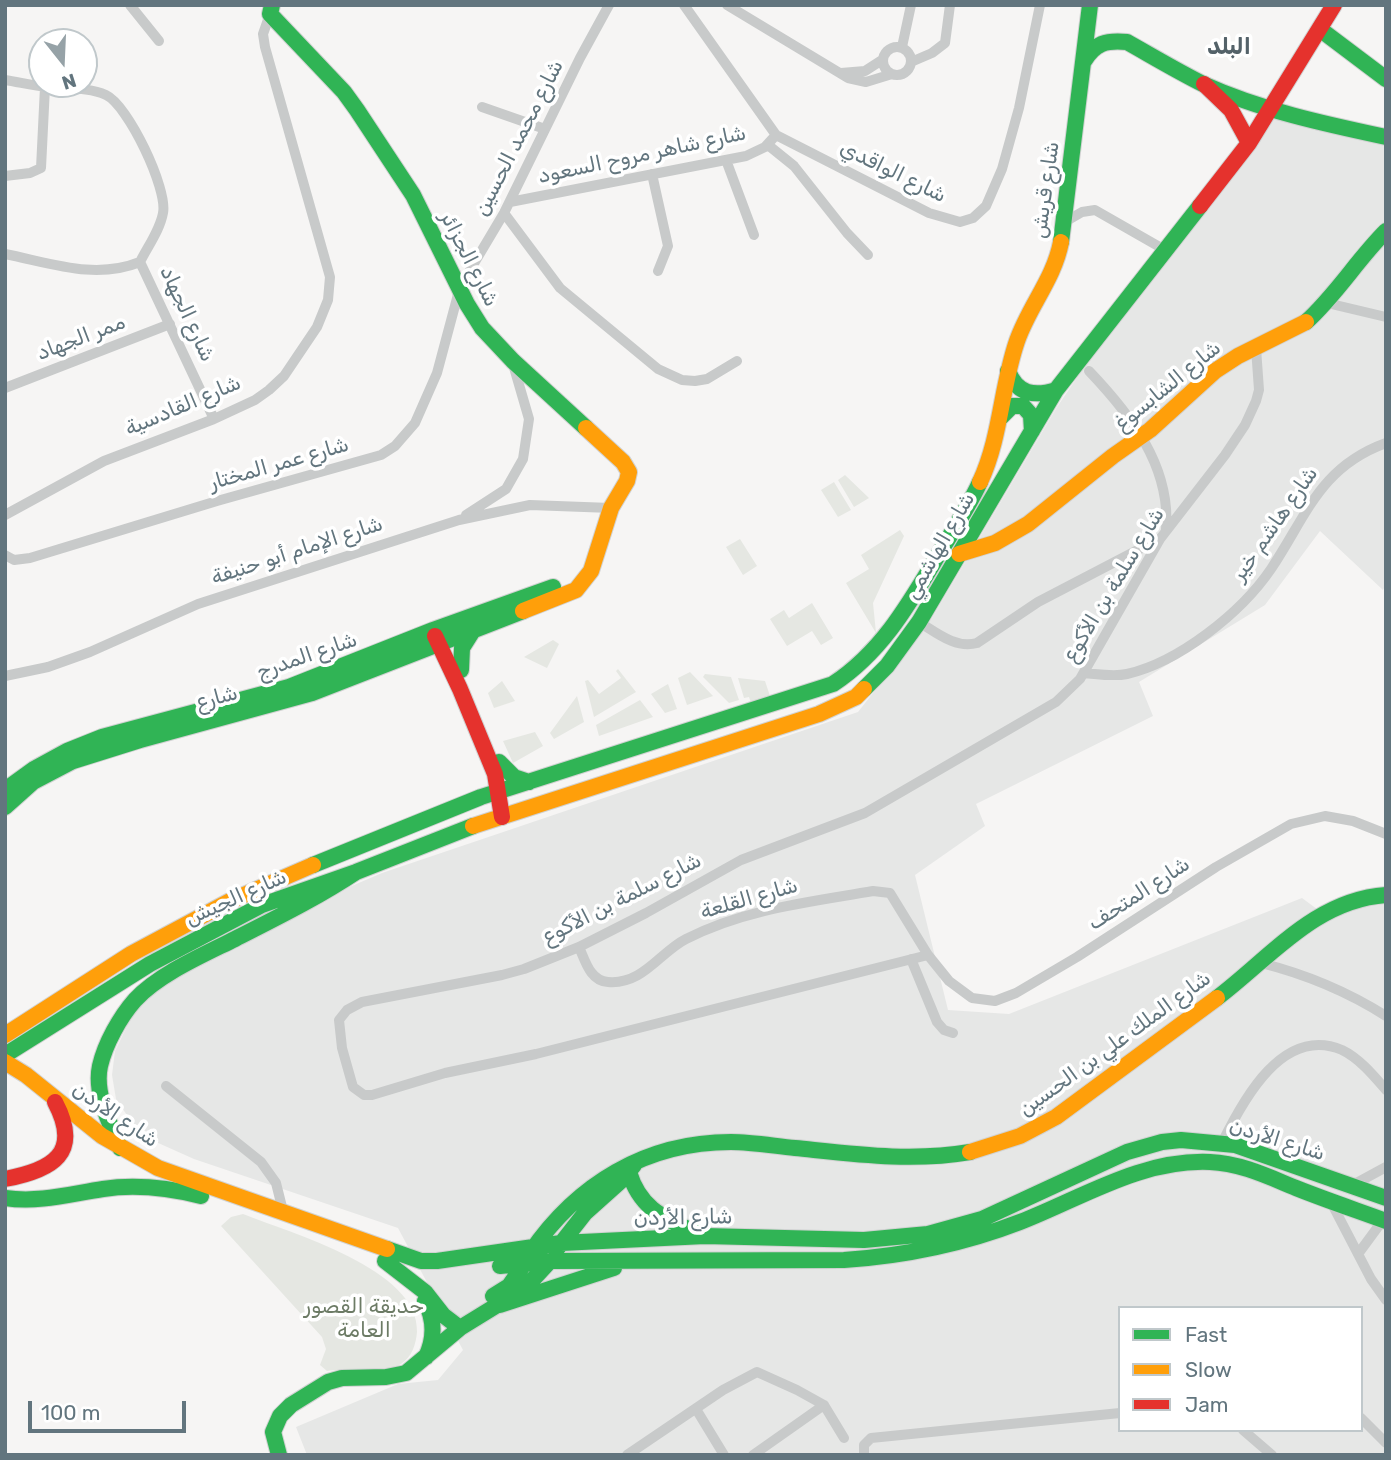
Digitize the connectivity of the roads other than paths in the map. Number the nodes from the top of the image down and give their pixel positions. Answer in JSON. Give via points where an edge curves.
{"nodes":[{"id":1,"x":130,"y":5,"type":"edge"},
{"id":2,"x":609,"y":5,"type":"edge"},
{"id":3,"x":727,"y":5,"type":"edge"},
{"id":4,"x":911,"y":5,"type":"edge"},
{"id":5,"x":950,"y":5,"type":"edge"},
{"id":6,"x":1040,"y":5,"type":"edge"},
{"id":7,"x":1090,"y":5,"type":"edge"},
{"id":8,"x":1334,"y":5,"type":"edge"},
{"id":9,"x":685,"y":6,"type":"edge"},
{"id":10,"x":271,"y":10,"type":"edge"},
{"id":11,"x":1321,"y":30,"type":"junction"},
{"id":12,"x":159,"y":41,"type":"dead end"},
{"id":13,"x":902,"y":47,"type":"junction"},
{"id":14,"x":882,"y":60,"type":"junction"},
{"id":15,"x":911,"y":62,"type":"junction"},
{"id":16,"x":1083,"y":63,"type":"junction"},
{"id":17,"x":838,"y":73,"type":"junction"},
{"id":18,"x":892,"y":74,"type":"junction"},
{"id":19,"x":1386,"y":79,"type":"edge"},
{"id":20,"x":5,"y":80,"type":"edge"},
{"id":21,"x":28,"y":84,"type":"edge"},
{"id":22,"x":1205,"y":84,"type":"junction"},
{"id":23,"x":98,"y":93,"type":"edge"},
{"id":24,"x":44,"y":98,"type":"edge"},
{"id":25,"x":482,"y":107,"type":"dead end"},
{"id":26,"x":1272,"y":108,"type":"junction"},
{"id":27,"x":545,"y":128,"type":"junction"},
{"id":28,"x":1386,"y":137,"type":"edge"},
{"id":29,"x":772,"y":140,"type":"junction"},
{"id":30,"x":1248,"y":143,"type":"junction"},
{"id":31,"x":726,"y":160,"type":"junction"},
{"id":32,"x":652,"y":174,"type":"junction"},
{"id":33,"x":5,"y":176,"type":"edge"},
{"id":34,"x":510,"y":202,"type":"junction"},
{"id":35,"x":504,"y":214,"type":"junction"},
{"id":36,"x":1063,"y":223,"type":"junction"},
{"id":37,"x":1386,"y":231,"type":"edge"},
{"id":38,"x":754,"y":235,"type":"dead end"},
{"id":39,"x":1166,"y":250,"type":"junction"},
{"id":40,"x":5,"y":254,"type":"edge"},
{"id":41,"x":868,"y":255,"type":"dead end"},
{"id":42,"x":140,"y":261,"type":"junction"},
{"id":43,"x":658,"y":271,"type":"dead end"},
{"id":44,"x":460,"y":287,"type":"junction"},
{"id":45,"x":1327,"y":303,"type":"junction"},
{"id":46,"x":1386,"y":317,"type":"edge"},
{"id":47,"x":170,"y":324,"type":"junction"},
{"id":48,"x":1256,"y":348,"type":"junction"},
{"id":49,"x":513,"y":361,"type":"junction"},
{"id":50,"x":737,"y":361,"type":"dead end"},
{"id":51,"x":1008,"y":371,"type":"junction"},
{"id":52,"x":1089,"y":371,"type":"dead end"},
{"id":53,"x":5,"y":388,"type":"edge"},
{"id":54,"x":1056,"y":390,"type":"junction"},
{"id":55,"x":1001,"y":417,"type":"junction"},
{"id":56,"x":215,"y":419,"type":"junction"},
{"id":57,"x":1032,"y":431,"type":"junction"},
{"id":58,"x":1142,"y":437,"type":"junction"},
{"id":59,"x":1386,"y":443,"type":"edge"},
{"id":60,"x":611,"y":508,"type":"junction"},
{"id":61,"x":5,"y":515,"type":"edge"},
{"id":62,"x":459,"y":520,"type":"junction"},
{"id":63,"x":1163,"y":534,"type":"junction"},
{"id":64,"x":959,"y":554,"type":"junction"},
{"id":65,"x":5,"y":555,"type":"edge"},
{"id":66,"x":586,"y":579,"type":"junction"},
{"id":67,"x":919,"y":622,"type":"junction"},
{"id":68,"x":474,"y":629,"type":"junction"},
{"id":69,"x":440,"y":635,"type":"junction"},
{"id":70,"x":461,"y":670,"type":"junction"},
{"id":71,"x":1084,"y":673,"type":"junction"},
{"id":72,"x":5,"y":676,"type":"edge"},
{"id":73,"x":499,"y":762,"type":"junction"},
{"id":74,"x":29,"y":777,"type":"junction"},
{"id":75,"x":529,"y":782,"type":"junction"},
{"id":76,"x":5,"y":790,"type":"edge"},
{"id":77,"x":502,"y":791,"type":"junction"},
{"id":78,"x":5,"y":807,"type":"edge"},
{"id":79,"x":508,"y":814,"type":"junction"},
{"id":80,"x":1386,"y":834,"type":"edge"},
{"id":81,"x":356,"y":872,"type":"junction"},
{"id":82,"x":1386,"y":895,"type":"edge"},
{"id":83,"x":579,"y":947,"type":"junction"},
{"id":84,"x":928,"y":955,"type":"junction"},
{"id":85,"x":911,"y":959,"type":"junction"},
{"id":86,"x":1261,"y":963,"type":"junction"},
{"id":87,"x":1386,"y":1017,"type":"edge"},
{"id":88,"x":953,"y":1033,"type":"dead end"},
{"id":89,"x":5,"y":1035,"type":"edge"},
{"id":90,"x":5,"y":1055,"type":"edge"},
{"id":91,"x":5,"y":1062,"type":"edge"},
{"id":92,"x":166,"y":1086,"type":"dead end"},
{"id":93,"x":1386,"y":1090,"type":"edge"},
{"id":94,"x":53,"y":1098,"type":"junction"},
{"id":95,"x":1223,"y":1143,"type":"junction"},
{"id":96,"x":120,"y":1148,"type":"junction"},
{"id":97,"x":632,"y":1167,"type":"junction"},
{"id":98,"x":1386,"y":1167,"type":"edge"},
{"id":99,"x":5,"y":1179,"type":"edge"},
{"id":100,"x":1351,"y":1186,"type":"junction"},
{"id":101,"x":5,"y":1198,"type":"edge"},
{"id":102,"x":1386,"y":1198,"type":"edge"},
{"id":103,"x":1331,"y":1201,"type":"junction"},
{"id":104,"x":283,"y":1211,"type":"junction"},
{"id":105,"x":1385,"y":1220,"type":"edge"},
{"id":106,"x":705,"y":1236,"type":"junction"},
{"id":107,"x":561,"y":1243,"type":"junction"},
{"id":108,"x":534,"y":1247,"type":"junction"},
{"id":109,"x":1357,"y":1254,"type":"junction"},
{"id":110,"x":385,"y":1261,"type":"junction"},
{"id":111,"x":550,"y":1261,"type":"junction"},
{"id":112,"x":636,"y":1261,"type":"junction"},
{"id":113,"x":525,"y":1263,"type":"junction"},
{"id":114,"x":414,"y":1285,"type":"junction"},
{"id":115,"x":1386,"y":1300,"type":"edge"},
{"id":116,"x":500,"y":1305,"type":"junction"},
{"id":117,"x":455,"y":1325,"type":"junction"},
{"id":118,"x":426,"y":1357,"type":"junction"},
{"id":119,"x":824,"y":1405,"type":"junction"},
{"id":120,"x":696,"y":1409,"type":"junction"},
{"id":121,"x":1118,"y":1413,"type":"edge"},
{"id":122,"x":1363,"y":1420,"type":"edge"},
{"id":123,"x":1245,"y":1432,"type":"edge"},
{"id":124,"x":845,"y":1438,"type":"dead end"},
{"id":125,"x":1386,"y":1443,"type":"edge"},
{"id":126,"x":279,"y":1455,"type":"edge"},
{"id":127,"x":627,"y":1455,"type":"edge"},
{"id":128,"x":724,"y":1455,"type":"edge"},
{"id":129,"x":753,"y":1455,"type":"edge"},
{"id":130,"x":864,"y":1455,"type":"edge"},
{"id":131,"x":1272,"y":1455,"type":"edge"}],
"edges":[{"from":1,"to":12,"type":"street"},
{"from":2,"to":27,"type":"street","name":"شارع محمد الحسين"},
{"from":3,"to":17,"type":"street"},
{"from":4,"to":13,"type":"street"},
{"from":5,"to":15,"type":"street","via":[[945,43]]},
{"from":6,"to":29,"type":"street","name":"شارع الواقدي","via":[[1002,169],[986,206],[973,218],[954,221],[929,213]]},
{"from":7,"to":16,"type":"main road","name":"شارع قريش"},
{"from":8,"to":11,"type":"main road","name":"شارع الهاشمي"},
{"from":9,"to":29,"type":"street","name":"شارع الواقدي"},
{"from":10,"to":44,"type":"main road","name":"شارع الجزائر","via":[[344,92],[413,195]]},
{"from":10,"to":56,"type":"street","name":"شارع القادسية","via":[[263,34],[265,47],[331,288],[317,327],[284,376],[255,400]]},
{"from":11,"to":19,"type":"main road"},
{"from":11,"to":26,"type":"main road","name":"شارع الهاشمي"},
{"from":13,"to":14,"type":"street","via":[[888,48]]},
{"from":13,"to":15,"type":"street"},
{"from":14,"to":17,"type":"street","via":[[864,71]]},
{"from":14,"to":18,"type":"street"},
{"from":15,"to":18,"type":"street","via":[[902,74]]},
{"from":16,"to":22,"type":"main road","via":[[1092,46],[1127,43]]},
{"from":16,"to":36,"type":"main road","name":"شارع قريش"},
{"from":17,"to":18,"type":"street","via":[[866,82]]},
{"from":20,"to":21,"type":"street","name":"شارع الجهاد"},
{"from":22,"to":26,"type":"main road"},
{"from":22,"to":30,"type":"main road","via":[[1230,107]]},
{"from":23,"to":42,"type":"street","name":"شارع الجهاد","via":[[124,113],[163,198],[159,227]]},
{"from":24,"to":33,"type":"street","via":[[41,168]]},
{"from":25,"to":27,"type":"street"},
{"from":26,"to":28,"type":"main road"},
{"from":26,"to":30,"type":"main road","name":"شارع الهاشمي"},
{"from":27,"to":34,"type":"street","name":"شارع محمد الحسين"},
{"from":29,"to":31,"type":"street","name":"شارع شاهر مروح السعود","via":[[760,151]]},
{"from":29,"to":41,"type":"street"},
{"from":30,"to":39,"type":"main road","name":"شارع الهاشمي"},
{"from":31,"to":32,"type":"street","name":"شارع شاهر مروح السعود"},
{"from":31,"to":38,"type":"street"},
{"from":32,"to":34,"type":"street","name":"شارع شاهر مروح السعود"},
{"from":32,"to":43,"type":"street","via":[[667,246]]},
{"from":34,"to":35,"type":"street","name":"شارع محمد الحسين"},
{"from":35,"to":44,"type":"street","name":"شارع محمد الحسين"},
{"from":35,"to":50,"type":"street","via":[[565,294],[658,369],[695,382]]},
{"from":36,"to":39,"type":"street","via":[[1095,210]]},
{"from":36,"to":51,"type":"main road","name":"شارع قريش","via":[[1051,274],[1016,341]]},
{"from":37,"to":45,"type":"main road","name":"شارع الشابسوغ"},
{"from":39,"to":54,"type":"main road","name":"شارع الهاشمي"},
{"from":40,"to":42,"type":"street","via":[[90,271],[123,268]]},
{"from":42,"to":47,"type":"street","name":"شارع الجهاد"},
{"from":44,"to":49,"type":"main road","name":"شارع الجزائر","via":[[475,319]]},
{"from":44,"to":65,"type":"street","name":"شارع عمر المختار","via":[[437,373],[415,423],[381,455],[30,558],[13,560]]},
{"from":45,"to":46,"type":"street"},
{"from":45,"to":48,"type":"main road","name":"شارع الشابسوغ","via":[[1303,324]]},
{"from":47,"to":53,"type":"street","name":"ممر الجهاد"},
{"from":47,"to":56,"type":"street","name":"شارع الجهاد"},
{"from":48,"to":58,"type":"main road","name":"شارع الشابسوغ","via":[[1215,371]]},
{"from":48,"to":63,"type":"street","name":"شارع سلمة بن الأكوع","via":[[1259,390],[1251,413],[1225,455]]},
{"from":49,"to":60,"type":"main road","name":"شارع الجزائر","via":[[627,467],[627,481]]},
{"from":49,"to":62,"type":"street","via":[[529,419],[523,459],[506,489]]},
{"from":51,"to":54,"type":"main road","via":[[1026,394]]},
{"from":51,"to":55,"type":"main road","name":"شارع الهاشمي"},
{"from":52,"to":58,"type":"street","via":[[1119,402]]},
{"from":54,"to":57,"type":"main road","name":"شارع الهاشمي"},
{"from":55,"to":57,"type":"main road","via":[[1014,405],[1023,406],[1031,412]]},
{"from":55,"to":75,"type":"main road","name":"شارع الهاشمي","via":[[988,465],[968,505],[895,623],[846,677]]},
{"from":56,"to":61,"type":"street","name":"شارع القادسية","via":[[104,461]]},
{"from":57,"to":64,"type":"main road","name":"شارع الهاشمي"},
{"from":58,"to":63,"type":"street","via":[[1166,495]]},
{"from":58,"to":64,"type":"main road","name":"شارع الشابسوغ","via":[[1017,531]]},
{"from":59,"to":71,"type":"street","name":"شارع هاشم خير","via":[[1349,460],[1327,480],[1256,590],[1202,637],[1125,674]]},
{"from":60,"to":62,"type":"street","name":"شارع الإمام أبو حنيفة","via":[[530,505]]},
{"from":60,"to":66,"type":"main road"},
{"from":62,"to":72,"type":"street","name":"شارع الإمام أبو حنيفة","via":[[198,604],[48,667]]},
{"from":63,"to":67,"type":"street","via":[[1038,602],[977,643],[967,646],[948,640]]},
{"from":63,"to":71,"type":"street","name":"شارع سلمة بن الأكوع"},
{"from":64,"to":67,"type":"main road","name":"شارع الهاشمي"},
{"from":66,"to":68,"type":"main road","name":"شارع المدرج","via":[[576,590]]},
{"from":66,"to":69,"type":"main road","name":"شارع المدرج","via":[[572,580]]},
{"from":67,"to":79,"type":"main road","name":"شارع الهاشمي","via":[[878,676],[843,705]]},
{"from":68,"to":69,"type":"main road","name":"شارع المدرج"},
{"from":68,"to":70,"type":"main road","via":[[462,648]]},
{"from":69,"to":70,"type":"main road"},
{"from":69,"to":74,"type":"main road","name":"شارع المدرج","via":[[176,724],[45,762]]},
{"from":69,"to":77,"type":"main road"},
{"from":70,"to":73,"type":"main road"},
{"from":71,"to":83,"type":"street","name":"شارع سلمة بن الأكوع","via":[[1056,702],[865,813],[741,859]]},
{"from":73,"to":75,"type":"main road","via":[[514,778]]},
{"from":73,"to":77,"type":"main road"},
{"from":74,"to":76,"type":"main road","name":"شارع المدرج"},
{"from":74,"to":78,"type":"main road"},
{"from":75,"to":77,"type":"main road","name":"شارع الهاشمي"},
{"from":77,"to":79,"type":"main road"},
{"from":77,"to":89,"type":"main road","name":"شارع الجيش","via":[[230,901],[131,954]]},
{"from":79,"to":81,"type":"main road","name":"شارع الجيش"},
{"from":80,"to":84,"type":"street","name":"شارع المتحف","via":[[1325,816],[1291,824],[1077,957],[995,1001],[972,998],[959,990]]},
{"from":81,"to":90,"type":"main road","name":"شارع الجيش","via":[[262,905],[212,930]]},
{"from":81,"to":96,"type":"main road","via":[[313,900],[174,970],[135,1000],[110,1038],[99,1079],[107,1118]]},
{"from":82,"to":86,"type":"main road","name":"شارع الملك علي بن الحسين","via":[[1361,896],[1335,905]]},
{"from":83,"to":84,"type":"street","name":"شارع القلعة","via":[[595,977],[606,982],[624,980],[641,973],[683,940],[719,924],[762,911],[873,891],[890,893]]},
{"from":83,"to":85,"type":"street","name":"شارع سلمة بن الأكوع","via":[[513,972],[353,1006],[339,1020],[349,1081],[364,1095],[372,1095]]},
{"from":84,"to":85,"type":"street","name":"شارع سلمة بن الأكوع"},
{"from":85,"to":88,"type":"street","via":[[937,1022]]},
{"from":86,"to":87,"type":"street","via":[[1335,989]]},
{"from":86,"to":97,"type":"main road","name":"شارع الملك علي بن الحسين","via":[[1056,1117],[998,1145],[896,1158],[729,1142],[690,1146]]},
{"from":91,"to":94,"type":"main road","name":"شارع الأردن"},
{"from":92,"to":104,"type":"street","via":[[261,1162],[276,1183]]},
{"from":93,"to":95,"type":"street","via":[[1341,1050],[1301,1048],[1284,1056],[1265,1075],[1240,1107]]},
{"from":94,"to":96,"type":"main road","name":"شارع الأردن"},
{"from":94,"to":99,"type":"main road","via":[[67,1128],[65,1146],[48,1164]]},
{"from":95,"to":100,"type":"main road","name":"شارع الأردن"},
{"from":95,"to":106,"type":"main road","name":"شارع الأردن","via":[[1181,1140],[1136,1149],[982,1219],[928,1234],[864,1240]]},
{"from":96,"to":104,"type":"main road","name":"شارع الأردن","via":[[158,1168]]},
{"from":97,"to":106,"type":"main road","via":[[636,1196],[644,1204]]},
{"from":97,"to":107,"type":"main road","name":"شارع الملك علي بن الحسين"},
{"from":97,"to":108,"type":"main road","name":"شارع الملك علي بن الحسين","via":[[616,1170],[580,1195]]},
{"from":98,"to":100,"type":"street"},
{"from":100,"to":102,"type":"main road","name":"شارع الأردن"},
{"from":101,"to":110,"type":"main road","name":"شارع الأردن","via":[[41,1199],[133,1186],[178,1190]]},
{"from":103,"to":105,"type":"main road","name":"شارع الأردن"},
{"from":103,"to":109,"type":"street"},
{"from":103,"to":112,"type":"main road","name":"شارع الأردن","via":[[1235,1165],[1183,1161],[1119,1178],[1003,1228],[896,1256]]},
{"from":104,"to":108,"type":"main road","name":"شارع الأردن","via":[[421,1261]]},
{"from":105,"to":109,"type":"street"},
{"from":106,"to":107,"type":"main road","name":"شارع الأردن"},
{"from":107,"to":108,"type":"main road","name":"شارع الأردن"},
{"from":107,"to":111,"type":"main road","name":"شارع الملك علي بن الحسين"},
{"from":108,"to":113,"type":"main road","name":"شارع الملك علي بن الحسين"},
{"from":109,"to":115,"type":"street"},
{"from":110,"to":113,"type":"main road","name":"شارع الأردن","via":[[430,1273]]},
{"from":110,"to":114,"type":"main road"},
{"from":111,"to":112,"type":"main road","name":"شارع الأردن"},
{"from":111,"to":113,"type":"main road","name":"شارع الأردن"},
{"from":111,"to":116,"type":"main road","name":"شارع الملك علي بن الحسين"},
{"from":112,"to":116,"type":"main road"},
{"from":113,"to":117,"type":"main road","name":"شارع الملك علي بن الحسين","via":[[509,1286]]},
{"from":114,"to":117,"type":"main road"},
{"from":114,"to":118,"type":"main road","via":[[434,1326],[433,1344]]},
{"from":116,"to":117,"type":"main road"},
{"from":117,"to":118,"type":"main road"},
{"from":118,"to":126,"type":"main road","via":[[406,1373],[335,1379],[291,1405],[273,1432]]},
{"from":119,"to":120,"type":"street","via":[[752,1373]]},
{"from":119,"to":124,"type":"street"},
{"from":119,"to":129,"type":"street"},
{"from":120,"to":127,"type":"street"},
{"from":120,"to":128,"type":"street"},
{"from":121,"to":130,"type":"street","via":[[871,1438],[864,1445]]},
{"from":122,"to":125,"type":"street"},
{"from":123,"to":131,"type":"street"}]}
